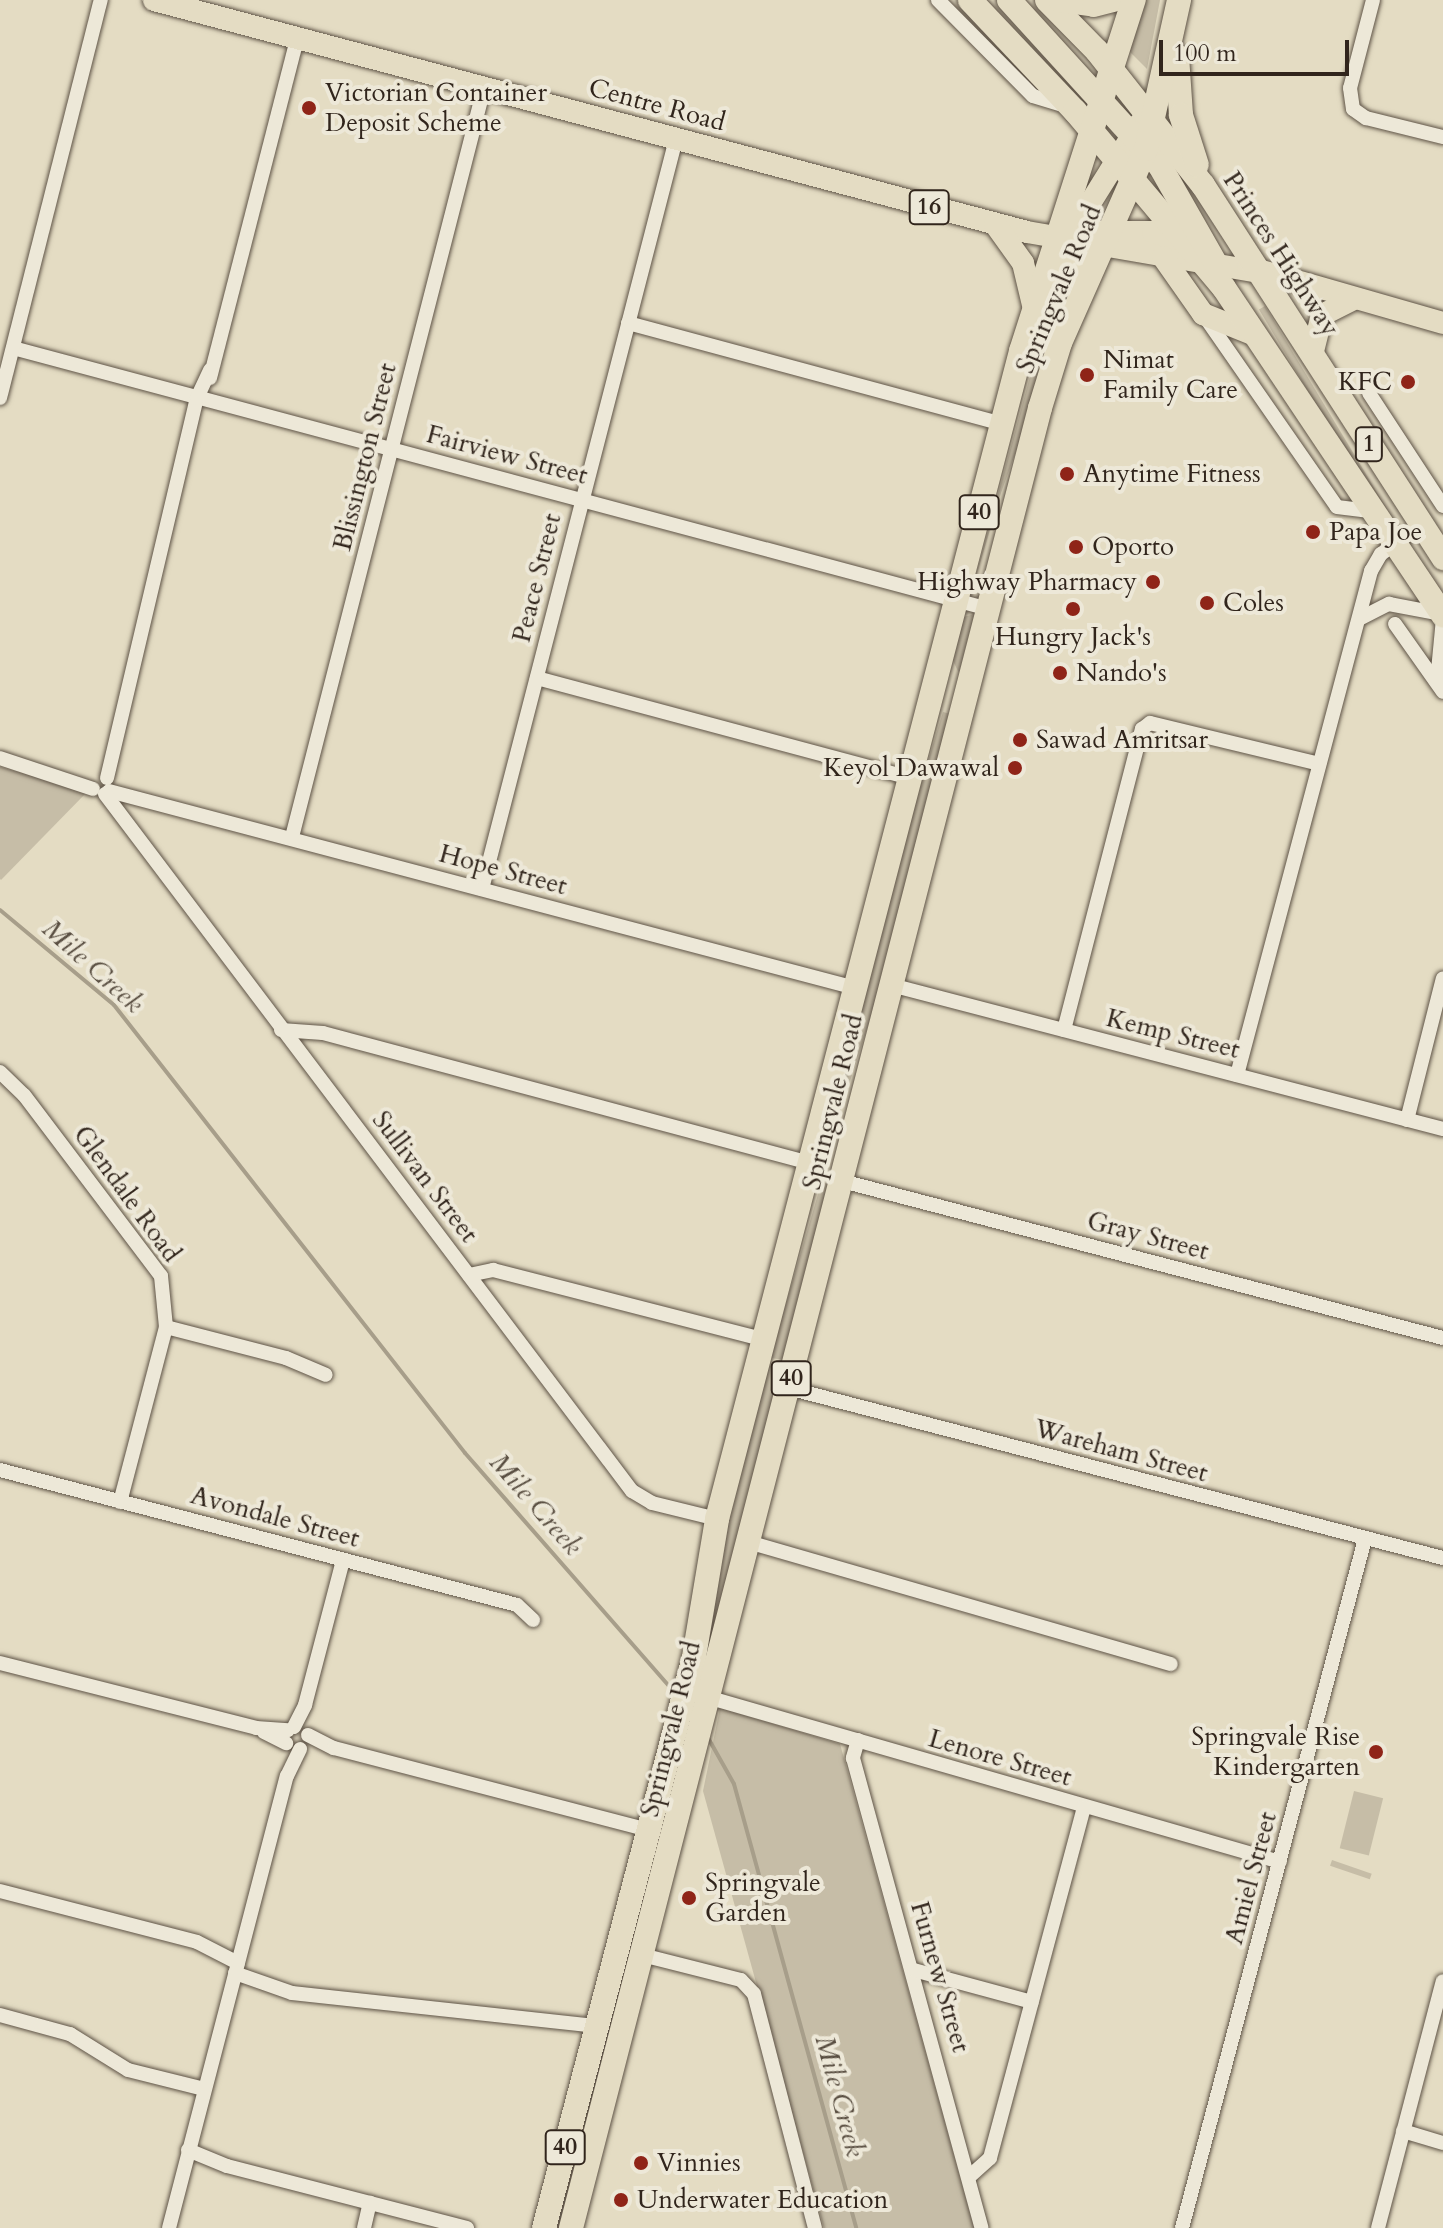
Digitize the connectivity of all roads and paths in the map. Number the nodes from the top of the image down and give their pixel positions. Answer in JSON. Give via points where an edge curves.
{"nodes":[{"id":1,"x":101,"y":0,"type":"edge"},
{"id":2,"x":154,"y":0,"type":"edge"},
{"id":3,"x":938,"y":0,"type":"edge"},
{"id":4,"x":970,"y":0,"type":"edge"},
{"id":5,"x":1009,"y":0,"type":"edge"},
{"id":6,"x":1047,"y":0,"type":"edge"},
{"id":7,"x":1060,"y":0,"type":"edge"},
{"id":8,"x":1113,"y":0,"type":"edge"},
{"id":9,"x":1134,"y":0,"type":"edge"},
{"id":10,"x":1373,"y":0,"type":"edge"},
{"id":11,"x":1177,"y":9,"type":"edge"},
{"id":12,"x":297,"y":38,"type":"junction"},
{"id":13,"x":1111,"y":68,"type":"junction"},
{"id":14,"x":484,"y":88,"type":"junction"},
{"id":15,"x":1101,"y":99,"type":"junction"},
{"id":16,"x":1072,"y":108,"type":"junction"},
{"id":17,"x":1091,"y":129,"type":"junction"},
{"id":18,"x":1150,"y":130,"type":"junction"},
{"id":19,"x":1443,"y":137,"type":"edge"},
{"id":20,"x":676,"y":139,"type":"junction"},
{"id":21,"x":1116,"y":158,"type":"junction"},
{"id":22,"x":1135,"y":181,"type":"junction"},
{"id":23,"x":1203,"y":185,"type":"junction"},
{"id":24,"x":995,"y":224,"type":"junction"},
{"id":25,"x":1054,"y":238,"type":"junction"},
{"id":26,"x":1185,"y":241,"type":"junction"},
{"id":27,"x":1103,"y":242,"type":"junction"},
{"id":28,"x":1163,"y":257,"type":"junction"},
{"id":29,"x":1215,"y":269,"type":"junction"},
{"id":30,"x":1259,"y":272,"type":"junction"},
{"id":31,"x":1353,"y":299,"type":"junction"},
{"id":32,"x":1034,"y":309,"type":"junction"},
{"id":33,"x":1202,"y":312,"type":"junction"},
{"id":34,"x":628,"y":323,"type":"junction"},
{"id":35,"x":1443,"y":323,"type":"edge"},
{"id":36,"x":1255,"y":335,"type":"junction"},
{"id":37,"x":13,"y":348,"type":"junction"},
{"id":38,"x":1021,"y":351,"type":"junction"},
{"id":39,"x":1312,"y":355,"type":"junction"},
{"id":40,"x":1369,"y":393,"type":"dead end"},
{"id":41,"x":0,"y":398,"type":"edge"},
{"id":42,"x":201,"y":399,"type":"junction"},
{"id":43,"x":1003,"y":424,"type":"junction"},
{"id":44,"x":392,"y":449,"type":"junction"},
{"id":45,"x":582,"y":501,"type":"junction"},
{"id":46,"x":1443,"y":506,"type":"edge"},
{"id":47,"x":1372,"y":511,"type":"junction"},
{"id":48,"x":1421,"y":525,"type":"junction"},
{"id":49,"x":1394,"y":545,"type":"junction"},
{"id":50,"x":1443,"y":558,"type":"edge"},
{"id":51,"x":956,"y":600,"type":"junction"},
{"id":52,"x":989,"y":609,"type":"junction"},
{"id":53,"x":1443,"y":616,"type":"edge"},
{"id":54,"x":1359,"y":619,"type":"junction"},
{"id":55,"x":1395,"y":624,"type":"dead end"},
{"id":56,"x":537,"y":678,"type":"junction"},
{"id":57,"x":1440,"y":689,"type":"edge"},
{"id":58,"x":0,"y":758,"type":"edge"},
{"id":59,"x":1319,"y":764,"type":"junction"},
{"id":60,"x":910,"y":778,"type":"junction"},
{"id":61,"x":102,"y":785,"type":"junction"},
{"id":62,"x":292,"y":837,"type":"junction"},
{"id":63,"x":482,"y":889,"type":"junction"},
{"id":64,"x":1443,"y":978,"type":"edge"},
{"id":65,"x":891,"y":985,"type":"junction"},
{"id":66,"x":855,"y":988,"type":"junction"},
{"id":67,"x":281,"y":1030,"type":"junction"},
{"id":68,"x":1064,"y":1030,"type":"junction"},
{"id":69,"x":336,"y":1040,"type":"junction"},
{"id":70,"x":299,"y":1052,"type":"junction"},
{"id":71,"x":0,"y":1072,"type":"edge"},
{"id":72,"x":1237,"y":1075,"type":"junction"},
{"id":73,"x":1407,"y":1120,"type":"junction"},
{"id":74,"x":1443,"y":1129,"type":"edge"},
{"id":75,"x":810,"y":1163,"type":"junction"},
{"id":76,"x":842,"y":1181,"type":"junction"},
{"id":77,"x":469,"y":1275,"type":"junction"},
{"id":78,"x":166,"y":1327,"type":"junction"},
{"id":79,"x":1443,"y":1338,"type":"edge"},
{"id":80,"x":765,"y":1340,"type":"junction"},
{"id":81,"x":326,"y":1375,"type":"dead end"},
{"id":82,"x":788,"y":1388,"type":"junction"},
{"id":83,"x":0,"y":1470,"type":"edge"},
{"id":84,"x":120,"y":1502,"type":"junction"},
{"id":85,"x":717,"y":1519,"type":"junction"},
{"id":86,"x":1365,"y":1539,"type":"junction"},
{"id":87,"x":748,"y":1542,"type":"junction"},
{"id":88,"x":1443,"y":1558,"type":"edge"},
{"id":89,"x":343,"y":1560,"type":"junction"},
{"id":90,"x":533,"y":1620,"type":"dead end"},
{"id":91,"x":0,"y":1663,"type":"edge"},
{"id":92,"x":1171,"y":1664,"type":"dead end"},
{"id":93,"x":706,"y":1700,"type":"junction"},
{"id":94,"x":297,"y":1739,"type":"junction"},
{"id":95,"x":858,"y":1740,"type":"junction"},
{"id":96,"x":1084,"y":1807,"type":"junction"},
{"id":97,"x":647,"y":1830,"type":"junction"},
{"id":98,"x":673,"y":1836,"type":"junction"},
{"id":99,"x":1280,"y":1862,"type":"junction"},
{"id":100,"x":0,"y":1891,"type":"edge"},
{"id":101,"x":642,"y":1955,"type":"junction"},
{"id":102,"x":236,"y":1968,"type":"junction"},
{"id":103,"x":914,"y":1970,"type":"junction"},
{"id":104,"x":1443,"y":1981,"type":"edge"},
{"id":105,"x":1032,"y":2002,"type":"junction"},
{"id":106,"x":0,"y":2015,"type":"edge"},
{"id":107,"x":597,"y":2026,"type":"junction"},
{"id":108,"x":204,"y":2089,"type":"junction"},
{"id":109,"x":1403,"y":2131,"type":"junction"},
{"id":110,"x":1443,"y":2143,"type":"edge"},
{"id":111,"x":187,"y":2155,"type":"junction"},
{"id":112,"x":970,"y":2176,"type":"junction"},
{"id":113,"x":370,"y":2203,"type":"junction"},
{"id":114,"x":169,"y":2228,"type":"edge"},
{"id":115,"x":364,"y":2228,"type":"edge"},
{"id":116,"x":467,"y":2228,"type":"edge"},
{"id":117,"x":544,"y":2228,"type":"edge"},
{"id":118,"x":571,"y":2228,"type":"edge"},
{"id":119,"x":815,"y":2228,"type":"edge"},
{"id":120,"x":982,"y":2228,"type":"edge"},
{"id":121,"x":1182,"y":2228,"type":"edge"},
{"id":122,"x":1378,"y":2228,"type":"edge"}],
"edges":[{"from":1,"to":37,"type":"street"},
{"from":2,"to":12,"type":"main road","name":"Centre Road","number":"16"},
{"from":3,"to":16,"type":"street","via":[[1033,96]]},
{"from":4,"to":16,"type":"highway","name":"Princes Highway","number":"1"},
{"from":5,"to":15,"type":"highway","name":"Princes Highway"},
{"from":6,"to":13,"type":"highway","name":"Princes Highway","number":"1"},
{"from":7,"to":8,"type":"highway","via":[[1091,5]]},
{"from":9,"to":13,"type":"highway","name":"Springvale Road","number":"40"},
{"from":10,"to":19,"type":"street","via":[[1350,88],[1353,109],[1366,118]]},
{"from":11,"to":18,"type":"highway","name":"Springvale Road","number":"40"},
{"from":11,"to":23,"type":"highway","via":[[1180,111]]},
{"from":12,"to":14,"type":"main road","name":"Centre Road","number":"16"},
{"from":12,"to":42,"type":"street"},
{"from":13,"to":15,"type":"highway","name":"Springvale Road","number":"40"},
{"from":13,"to":18,"type":"highway","name":"Princes Highway","number":"1"},
{"from":14,"to":20,"type":"main road","name":"Centre Road","number":"16"},
{"from":14,"to":44,"type":"street","name":"Blissington Street"},
{"from":15,"to":17,"type":"highway","name":"Springvale Road","number":"40"},
{"from":15,"to":18,"type":"highway","name":"Princes Highway"},
{"from":16,"to":17,"type":"highway","name":"Princes Highway","number":"1"},
{"from":17,"to":21,"type":"highway","name":"Princes Highway","number":"1"},
{"from":17,"to":25,"type":"highway","name":"Springvale Road","number":"40"},
{"from":18,"to":21,"type":"main road"},
{"from":18,"to":22,"type":"highway","name":"Springvale Road","number":"40"},
{"from":18,"to":23,"type":"highway","name":"Princes Highway","number":"1"},
{"from":18,"to":29,"type":"highway","name":"Princes Highway"},
{"from":20,"to":24,"type":"main road","name":"Centre Road","number":"16"},
{"from":20,"to":34,"type":"street","name":"Peace Street"},
{"from":21,"to":22,"type":"highway","name":"Princes Highway","number":"1"},
{"from":21,"to":25,"type":"main road","via":[[1079,221]]},
{"from":22,"to":26,"type":"highway","name":"Princes Highway","number":"1"},
{"from":22,"to":27,"type":"highway","name":"Springvale Road","number":"40"},
{"from":23,"to":30,"type":"highway","name":"Princes Highway","number":"1"},
{"from":24,"to":25,"type":"main road","name":"Centre Road","number":"16"},
{"from":24,"to":32,"type":"main road","via":[[1023,263]]},
{"from":25,"to":27,"type":"main road","name":"Centre Road","number":"16"},
{"from":25,"to":32,"type":"highway","name":"Springvale Road","number":"40"},
{"from":26,"to":27,"type":"main road","name":"Centre Road","number":"16","via":[[1153,232]]},
{"from":26,"to":29,"type":"highway","name":"Princes Highway","number":"1"},
{"from":27,"to":28,"type":"main road","name":"Centre Road","number":"16"},
{"from":27,"to":38,"type":"main road","via":[[1071,266]]},
{"from":27,"to":52,"type":"highway","name":"Springvale Road","number":"40","via":[[1050,371]]},
{"from":28,"to":29,"type":"main road","name":"Centre Road","number":"16"},
{"from":28,"to":33,"type":"main road"},
{"from":29,"to":30,"type":"main road","number":"16"},
{"from":29,"to":36,"type":"highway","name":"Princes Highway","number":"1"},
{"from":30,"to":31,"type":"main road","number":"16"},
{"from":30,"to":39,"type":"highway","name":"Princes Highway","number":"1"},
{"from":31,"to":35,"type":"main road","number":"16"},
{"from":31,"to":39,"type":"main road","via":[[1322,315]]},
{"from":32,"to":38,"type":"highway","name":"Springvale Road","number":"40"},
{"from":33,"to":36,"type":"main road"},
{"from":33,"to":47,"type":"street","via":[[1337,507]]},
{"from":34,"to":43,"type":"street"},
{"from":34,"to":45,"type":"street","name":"Peace Street"},
{"from":36,"to":47,"type":"highway","name":"Princes Highway","number":"1"},
{"from":37,"to":41,"type":"street"},
{"from":37,"to":42,"type":"street","name":"Fairview Street"},
{"from":38,"to":43,"type":"highway","name":"Springvale Road","number":"40"},
{"from":39,"to":48,"type":"highway","name":"Princes Highway","number":"1"},
{"from":40,"to":46,"type":"street"},
{"from":42,"to":44,"type":"street","name":"Fairview Street"},
{"from":42,"to":61,"type":"street"},
{"from":43,"to":51,"type":"highway","name":"Springvale Road","number":"40"},
{"from":44,"to":45,"type":"street","name":"Fairview Street"},
{"from":44,"to":62,"type":"street","name":"Blissington Street"},
{"from":45,"to":51,"type":"street","name":"Fairview Street"},
{"from":45,"to":56,"type":"street","name":"Peace Street"},
{"from":47,"to":49,"type":"highway","name":"Princes Highway","number":"1"},
{"from":48,"to":49,"type":"street"},
{"from":48,"to":50,"type":"highway","name":"Princes Highway","number":"1"},
{"from":49,"to":53,"type":"highway","name":"Princes Highway","number":"1"},
{"from":49,"to":54,"type":"street","via":[[1374,565]]},
{"from":51,"to":52,"type":"street","name":"Fairview Street"},
{"from":51,"to":60,"type":"highway","name":"Springvale Road","number":"40"},
{"from":52,"to":65,"type":"highway","name":"Springvale Road","number":"40"},
{"from":53,"to":54,"type":"street","via":[[1389,604]]},
{"from":53,"to":57,"type":"street"},
{"from":54,"to":59,"type":"street"},
{"from":55,"to":57,"type":"street"},
{"from":56,"to":60,"type":"street"},
{"from":56,"to":63,"type":"street","name":"Peace Street"},
{"from":58,"to":61,"type":"street","name":"Hope Street"},
{"from":59,"to":68,"type":"street","via":[[1150,723],[1142,729]]},
{"from":59,"to":72,"type":"street"},
{"from":60,"to":66,"type":"highway","name":"Springvale Road","number":"40"},
{"from":61,"to":62,"type":"street","name":"Hope Street"},
{"from":61,"to":67,"type":"street","name":"Sullivan Street","via":[[122,823]]},
{"from":62,"to":63,"type":"street","name":"Hope Street"},
{"from":63,"to":66,"type":"street","name":"Hope Street"},
{"from":64,"to":73,"type":"street"},
{"from":65,"to":68,"type":"street","name":"Kemp Street"},
{"from":65,"to":76,"type":"highway","name":"Springvale Road","number":"40"},
{"from":66,"to":75,"type":"highway","name":"Springvale Road","number":"40"},
{"from":67,"to":69,"type":"street","via":[[301,1028]]},
{"from":67,"to":70,"type":"street","name":"Sullivan Street"},
{"from":68,"to":72,"type":"street","name":"Kemp Street"},
{"from":69,"to":70,"type":"street","via":[[316,1042]]},
{"from":69,"to":75,"type":"street"},
{"from":70,"to":77,"type":"street","name":"Sullivan Street"},
{"from":71,"to":78,"type":"street","name":"Glendale Road","via":[[24,1095],[159,1270]]},
{"from":72,"to":73,"type":"street","name":"Kemp Street"},
{"from":73,"to":74,"type":"street","name":"Kemp Street"},
{"from":75,"to":76,"type":"highway"},
{"from":75,"to":80,"type":"highway","name":"Springvale Road","number":"40"},
{"from":76,"to":79,"type":"street","name":"Gray Street"},
{"from":76,"to":82,"type":"highway","name":"Springvale Road","number":"40"},
{"from":77,"to":80,"type":"street","via":[[493,1270]]},
{"from":77,"to":85,"type":"street","name":"Sullivan Street","via":[[632,1491],[652,1503]]},
{"from":78,"to":81,"type":"street","via":[[286,1358]]},
{"from":78,"to":84,"type":"street","name":"Glendale Road"},
{"from":80,"to":85,"type":"highway","name":"Springvale Road","number":"40"},
{"from":82,"to":86,"type":"street","name":"Wareham Street"},
{"from":82,"to":87,"type":"highway","name":"Springvale Road","number":"40"},
{"from":83,"to":84,"type":"street","name":"Avondale Street"},
{"from":84,"to":89,"type":"street","name":"Avondale Street"},
{"from":85,"to":97,"type":"highway","name":"Springvale Road","number":"40","via":[[688,1680]]},
{"from":86,"to":88,"type":"street","name":"Wareham Street"},
{"from":86,"to":99,"type":"street","name":"Amiel Street"},
{"from":87,"to":92,"type":"street"},
{"from":87,"to":93,"type":"highway","name":"Springvale Road","number":"40"},
{"from":89,"to":90,"type":"street","name":"Avondale Street","via":[[517,1605]]},
{"from":89,"to":94,"type":"street"},
{"from":91,"to":94,"type":"street"},
{"from":93,"to":95,"type":"street","name":"Lenore Street"},
{"from":93,"to":98,"type":"highway","name":"Springvale Road","number":"40"},
{"from":94,"to":97,"type":"street"},
{"from":94,"to":102,"type":"street"},
{"from":95,"to":96,"type":"street","name":"Lenore Street"},
{"from":95,"to":103,"type":"street","name":"Furnew Street","via":[[853,1758]]},
{"from":96,"to":99,"type":"street","name":"Lenore Street"},
{"from":96,"to":105,"type":"street"},
{"from":97,"to":98,"type":"street"},
{"from":97,"to":107,"type":"highway","name":"Springvale Road","number":"40"},
{"from":98,"to":101,"type":"highway","name":"Springvale Road","number":"40"},
{"from":99,"to":121,"type":"street","name":"Amiel Street"},
{"from":100,"to":102,"type":"street","via":[[197,1942]]},
{"from":101,"to":118,"type":"highway","name":"Springvale Road","number":"40"},
{"from":101,"to":119,"type":"street","via":[[741,1980],[754,1994]]},
{"from":102,"to":107,"type":"street","via":[[292,1993]]},
{"from":102,"to":108,"type":"street"},
{"from":103,"to":105,"type":"street"},
{"from":103,"to":112,"type":"street","name":"Furnew Street"},
{"from":104,"to":109,"type":"street"},
{"from":105,"to":112,"type":"street","via":[[990,2158]]},
{"from":106,"to":108,"type":"street","via":[[70,2034],[128,2070]]},
{"from":107,"to":117,"type":"highway","name":"Springvale Road","number":"40"},
{"from":108,"to":111,"type":"street"},
{"from":109,"to":110,"type":"street"},
{"from":109,"to":122,"type":"street"},
{"from":111,"to":113,"type":"street"},
{"from":111,"to":114,"type":"street"},
{"from":112,"to":120,"type":"street","name":"Furnew Street"},
{"from":113,"to":115,"type":"street"},
{"from":113,"to":116,"type":"street"}]}
